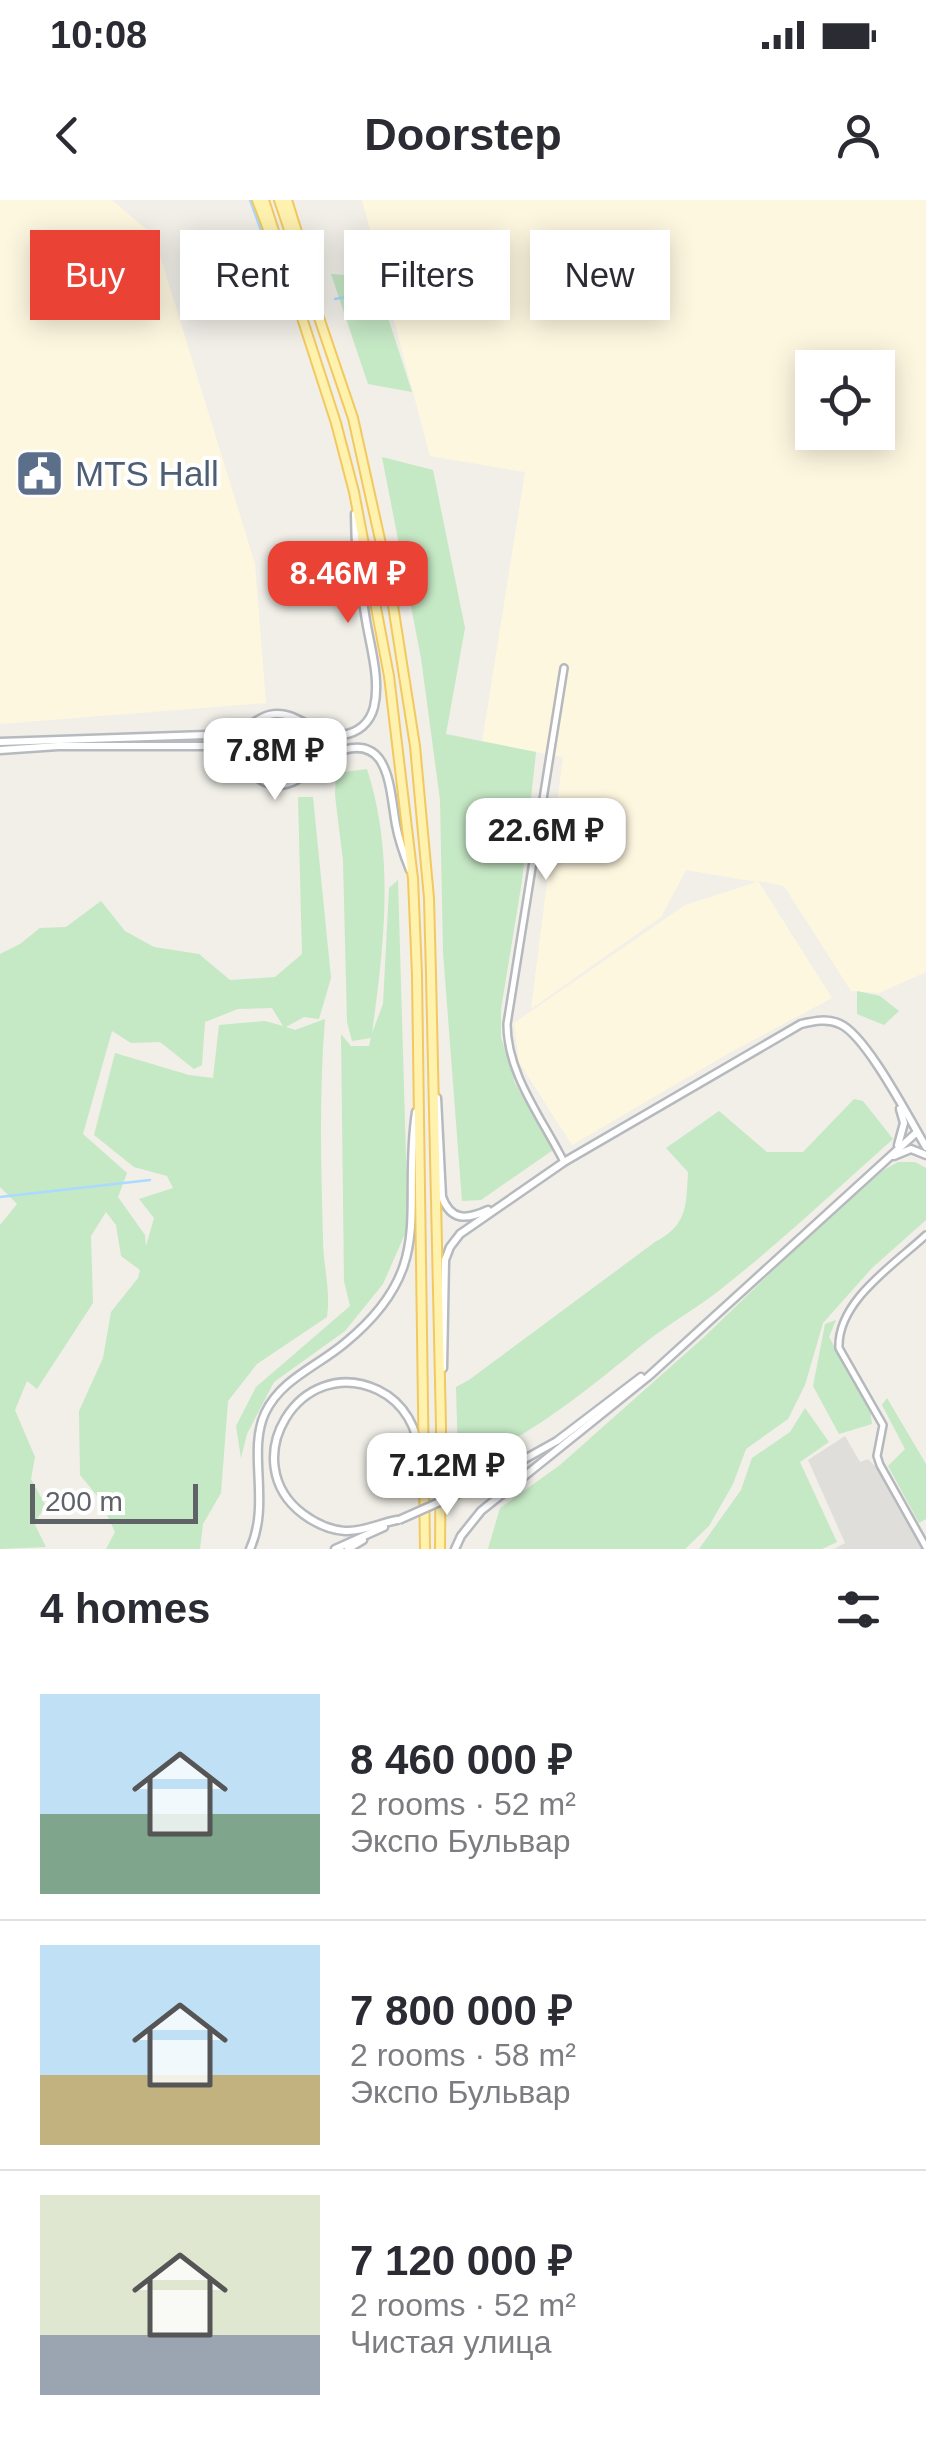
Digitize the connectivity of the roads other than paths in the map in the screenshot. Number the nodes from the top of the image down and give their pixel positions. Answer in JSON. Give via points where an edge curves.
{"nodes":[{"id":1,"x":261,"y":200,"type":"edge"},
{"id":2,"x":279,"y":200,"type":"edge"},
{"id":3,"x":287,"y":200,"type":"edge"},
{"id":4,"x":290,"y":230,"type":"edge"},
{"id":5,"x":297,"y":230,"type":"edge"},
{"id":6,"x":321,"y":320,"type":"edge"},
{"id":7,"x":355,"y":500,"type":"junction"},
{"id":8,"x":564,"y":668,"type":"dead end"},
{"id":9,"x":255,"y":722,"type":"junction"},
{"id":10,"x":306,"y":725,"type":"junction"},
{"id":11,"x":0,"y":742,"type":"edge"},
{"id":12,"x":0,"y":750,"type":"edge"},
{"id":13,"x":246,"y":765,"type":"junction"},
{"id":14,"x":312,"y":767,"type":"junction"},
{"id":15,"x":412,"y":879,"type":"junction"},
{"id":16,"x":434,"y":1084,"type":"junction"},
{"id":17,"x":891,"y":1090,"type":"junction"},
{"id":18,"x":419,"y":1091,"type":"junction"},
{"id":19,"x":917,"y":1132,"type":"junction"},
{"id":20,"x":926,"y":1147,"type":"edge"},
{"id":21,"x":926,"y":1155,"type":"edge"},
{"id":22,"x":888,"y":1158,"type":"junction"},
{"id":23,"x":564,"y":1162,"type":"junction"},
{"id":24,"x":872,"y":1172,"type":"junction"},
{"id":25,"x":498,"y":1205,"type":"junction"},
{"id":26,"x":926,"y":1235,"type":"edge"},
{"id":27,"x":682,"y":1344,"type":"junction"},
{"id":28,"x":440,"y":1384,"type":"junction"},
{"id":29,"x":426,"y":1507,"type":"junction"},
{"id":30,"x":398,"y":1520,"type":"junction"},
{"id":31,"x":372,"y":1533,"type":"junction"},
{"id":32,"x":926,"y":1546,"type":"edge"},
{"id":33,"x":250,"y":1549,"type":"edge"},
{"id":34,"x":335,"y":1549,"type":"edge"},
{"id":35,"x":348,"y":1549,"type":"edge"},
{"id":36,"x":425,"y":1549,"type":"edge"},
{"id":37,"x":440,"y":1549,"type":"edge"},
{"id":38,"x":455,"y":1549,"type":"edge"}],
"edges":[{"from":1,"to":7,"type":"main road","via":[[297,295]]},
{"from":2,"to":4,"type":"main road"},
{"from":3,"to":5,"type":"main road"},
{"from":6,"to":16,"type":"main road","via":[[370,488],[406,678],[429,898]]},
{"from":7,"to":10,"type":"main road","via":[[375,704],[365,725],[349,733],[326,734]]},
{"from":7,"to":15,"type":"main road","via":[[388,662]]},
{"from":8,"to":23,"type":"street","via":[[506,1024],[518,1076]]},
{"from":9,"to":10,"type":"main road","via":[[284,714]]},
{"from":9,"to":11,"type":"main road","via":[[231,735]]},
{"from":9,"to":13,"type":"main road","via":[[244,742]]},
{"from":10,"to":14,"type":"main road","via":[[315,743]]},
{"from":12,"to":13,"type":"main road","via":[[195,745],[224,750]]},
{"from":13,"to":14,"type":"main road","via":[[274,785],[298,780]]},
{"from":14,"to":15,"type":"main road","via":[[352,747],[379,757]]},
{"from":15,"to":18,"type":"main road"},
{"from":16,"to":25,"type":"main road","via":[[447,1210],[464,1218]]},
{"from":16,"to":28,"type":"main road"},
{"from":17,"to":19,"type":"main road"},
{"from":17,"to":22,"type":"main road","via":[[904,1123]]},
{"from":17,"to":23,"type":"main road","via":[[846,1026],[818,1020],[778,1036]]},
{"from":18,"to":29,"type":"main road"},
{"from":18,"to":33,"type":"main road","via":[[413,1229],[404,1266],[366,1324],[287,1384],[267,1410],[260,1436],[260,1518]]},
{"from":19,"to":20,"type":"main road"},
{"from":19,"to":22,"type":"main road"},
{"from":21,"to":24,"type":"main road","via":[[904,1150]]},
{"from":22,"to":24,"type":"main road"},
{"from":23,"to":25,"type":"main road"},
{"from":24,"to":27,"type":"main road"},
{"from":25,"to":28,"type":"main road","via":[[447,1253]]},
{"from":26,"to":32,"type":"street","via":[[864,1293],[839,1338],[884,1425],[878,1456],[883,1475]]},
{"from":27,"to":30,"type":"main road","bridge":true,"via":[[556,1441]]},
{"from":27,"to":38,"type":"main road","via":[[481,1511]]},
{"from":28,"to":37,"type":"main road"},
{"from":29,"to":30,"type":"main road","via":[[417,1438],[396,1402],[351,1383],[318,1389],[297,1402],[274,1446],[289,1501],[306,1517],[341,1531]]},
{"from":29,"to":36,"type":"main road"},
{"from":30,"to":31,"type":"main road"},
{"from":31,"to":34,"type":"main road"},
{"from":31,"to":35,"type":"main road"}]}
